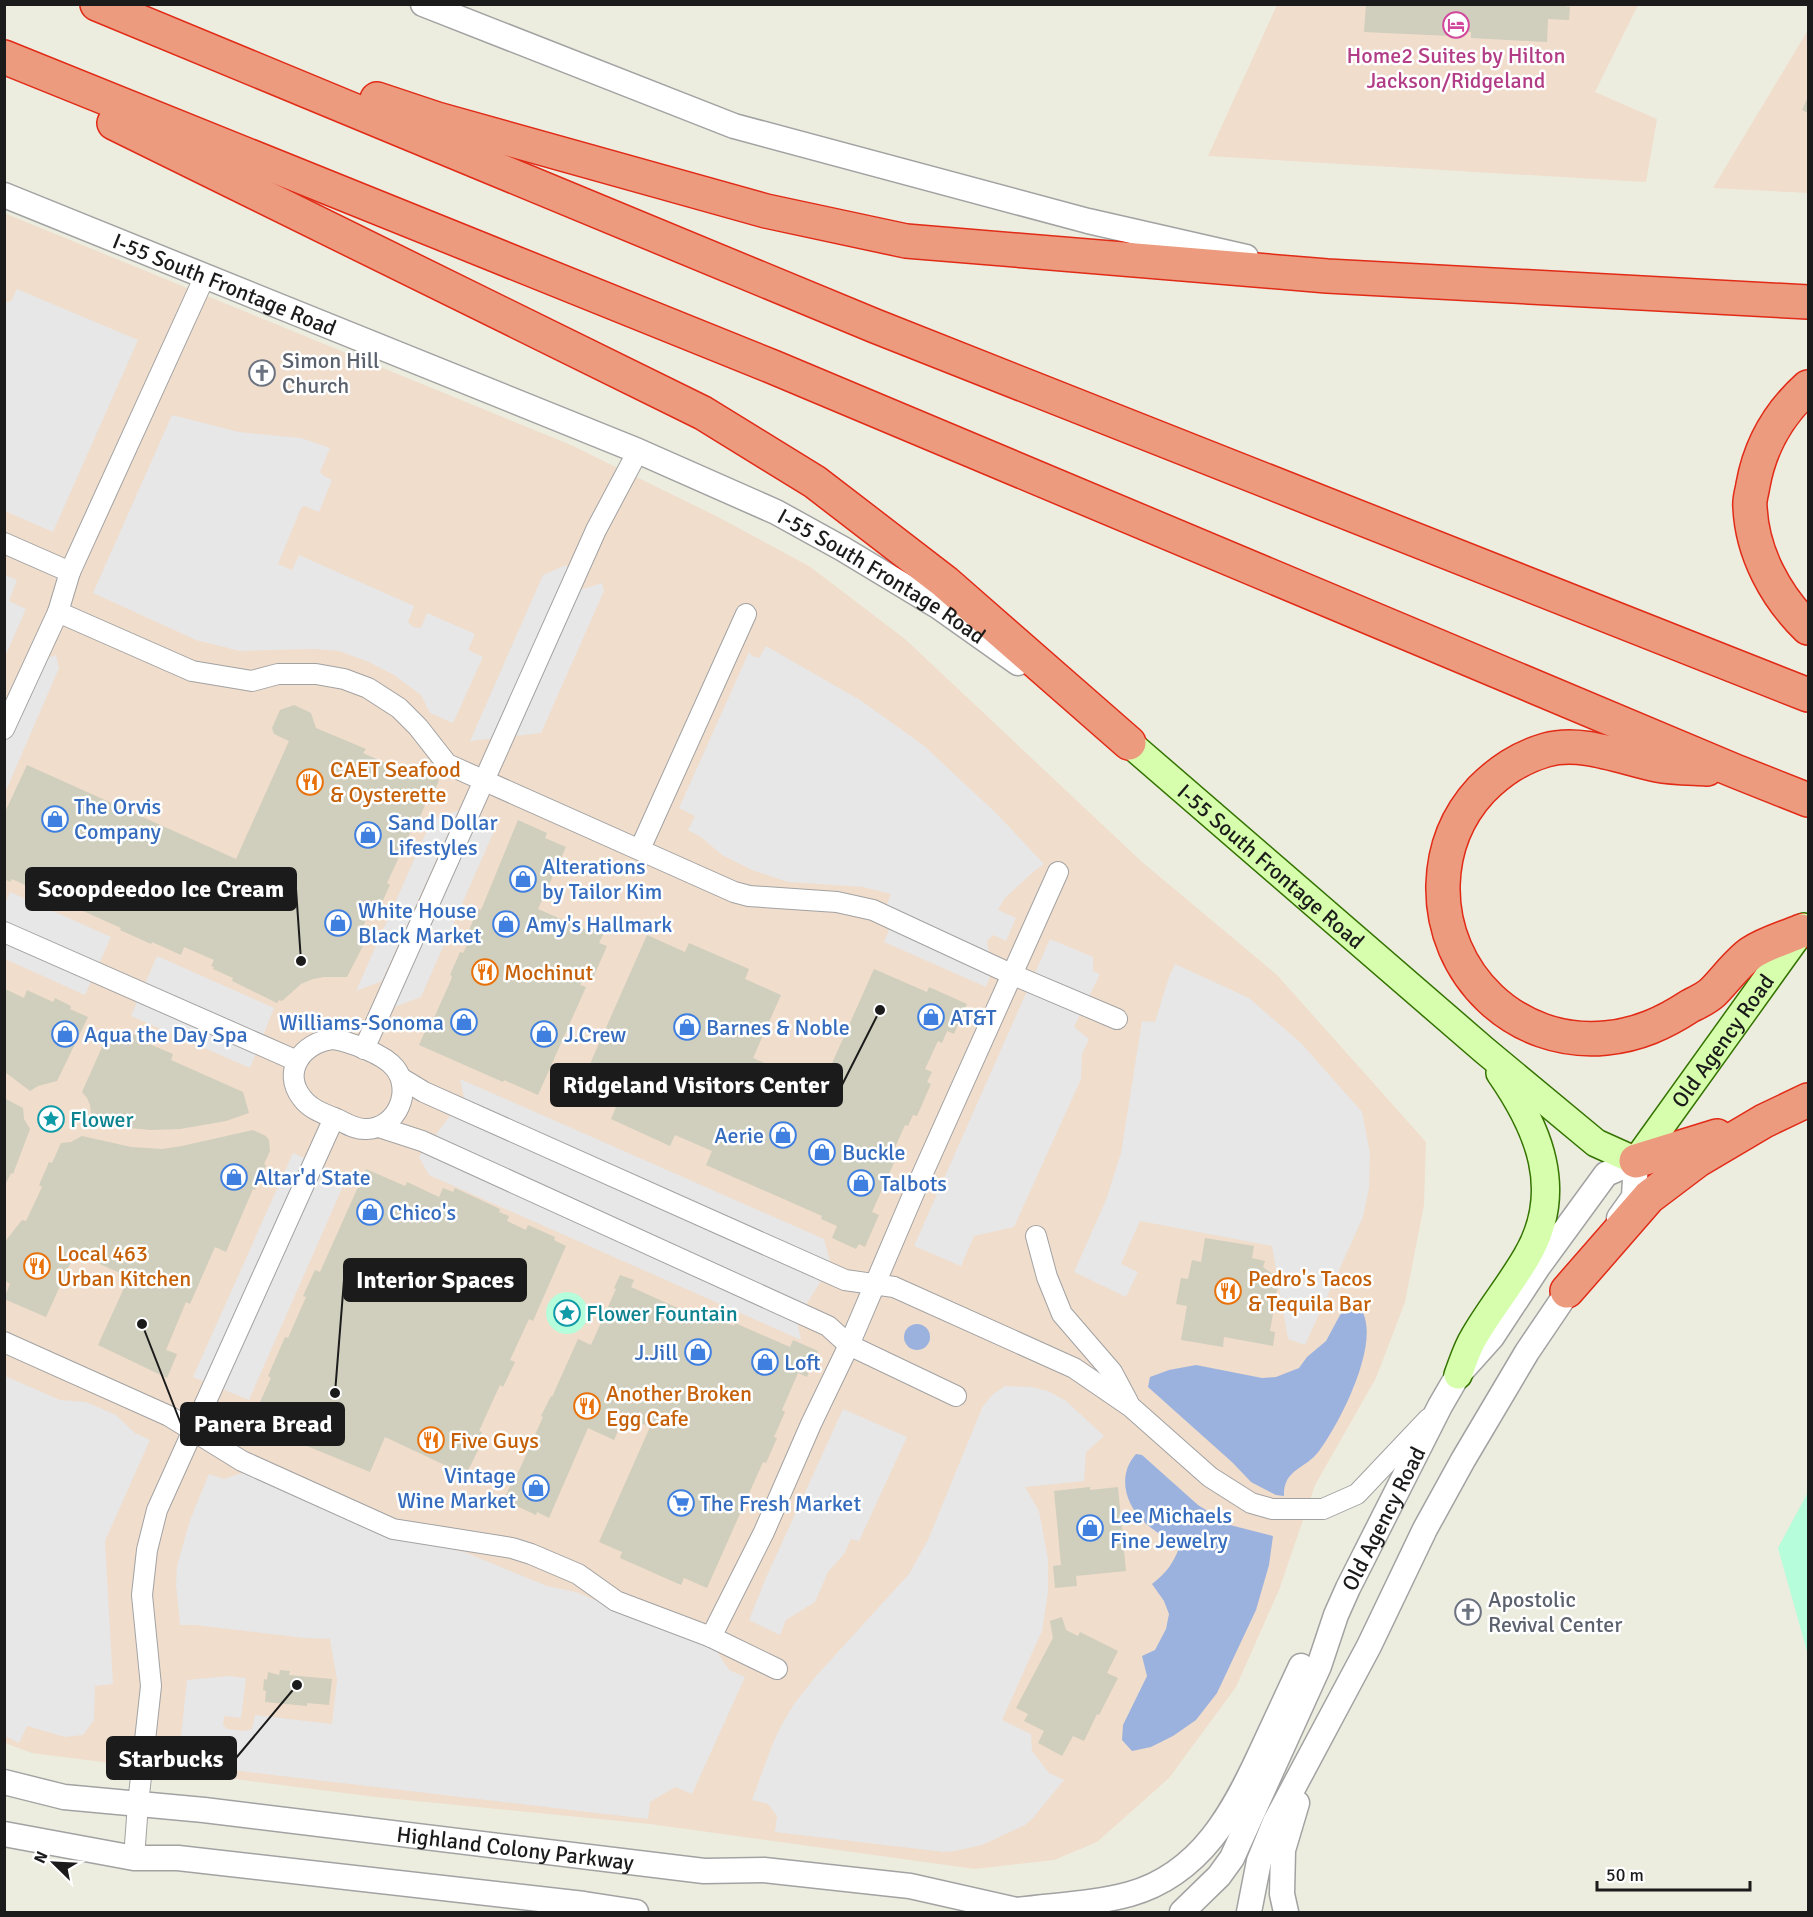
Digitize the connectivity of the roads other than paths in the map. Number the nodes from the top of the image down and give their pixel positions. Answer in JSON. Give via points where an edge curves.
{"nodes":[{"id":1,"x":423,"y":4,"type":"edge"},
{"id":2,"x":99,"y":5,"type":"edge"},
{"id":3,"x":4,"y":57,"type":"edge"},
{"id":4,"x":4,"y":71,"type":"edge"},
{"id":5,"x":4,"y":195,"type":"edge"},
{"id":6,"x":205,"y":276,"type":"junction"},
{"id":7,"x":1327,"y":276,"type":"junction"},
{"id":8,"x":1809,"y":302,"type":"edge"},
{"id":9,"x":1809,"y":387,"type":"edge"},
{"id":10,"x":638,"y":451,"type":"junction"},
{"id":11,"x":4,"y":543,"type":"edge"},
{"id":12,"x":70,"y":572,"type":"junction"},
{"id":13,"x":58,"y":612,"type":"junction"},
{"id":14,"x":746,"y":614,"type":"dead end"},
{"id":15,"x":1809,"y":628,"type":"edge"},
{"id":16,"x":1809,"y":695,"type":"edge"},
{"id":17,"x":4,"y":729,"type":"edge"},
{"id":18,"x":1129,"y":743,"type":"junction"},
{"id":19,"x":1735,"y":771,"type":"junction"},
{"id":20,"x":485,"y":781,"type":"junction"},
{"id":21,"x":1809,"y":800,"type":"edge"},
{"id":22,"x":640,"y":849,"type":"junction"},
{"id":23,"x":1058,"y":872,"type":"dead end"},
{"id":24,"x":1805,"y":926,"type":"edge"},
{"id":25,"x":4,"y":932,"type":"edge"},
{"id":26,"x":1011,"y":974,"type":"junction"},
{"id":27,"x":1117,"y":1019,"type":"dead end"},
{"id":28,"x":364,"y":1049,"type":"junction"},
{"id":29,"x":1484,"y":1050,"type":"junction"},
{"id":30,"x":297,"y":1061,"type":"junction"},
{"id":31,"x":401,"y":1078,"type":"junction"},
{"id":32,"x":1809,"y":1100,"type":"edge"},
{"id":33,"x":334,"y":1118,"type":"junction"},
{"id":34,"x":1764,"y":1121,"type":"junction"},
{"id":35,"x":380,"y":1127,"type":"junction"},
{"id":36,"x":1636,"y":1161,"type":"junction"},
{"id":37,"x":1036,"y":1236,"type":"dead end"},
{"id":38,"x":875,"y":1285,"type":"junction"},
{"id":39,"x":1567,"y":1291,"type":"junction"},
{"id":40,"x":4,"y":1342,"type":"edge"},
{"id":41,"x":849,"y":1345,"type":"junction"},
{"id":42,"x":1458,"y":1375,"type":"junction"},
{"id":43,"x":957,"y":1396,"type":"dead end"},
{"id":44,"x":1440,"y":1406,"type":"junction"},
{"id":45,"x":1131,"y":1407,"type":"junction"},
{"id":46,"x":194,"y":1431,"type":"junction"},
{"id":47,"x":1336,"y":1615,"type":"junction"},
{"id":48,"x":711,"y":1637,"type":"junction"},
{"id":49,"x":777,"y":1669,"type":"dead end"},
{"id":50,"x":1312,"y":1749,"type":"junction"},
{"id":51,"x":4,"y":1782,"type":"edge"},
{"id":52,"x":138,"y":1804,"type":"junction"},
{"id":53,"x":4,"y":1834,"type":"edge"},
{"id":54,"x":134,"y":1858,"type":"junction"},
{"id":55,"x":1021,"y":1911,"type":"edge"},
{"id":56,"x":636,"y":1912,"type":"edge"},
{"id":57,"x":1182,"y":1912,"type":"edge"},
{"id":58,"x":1249,"y":1912,"type":"edge"},
{"id":59,"x":1286,"y":1912,"type":"edge"}],
"edges":[{"from":1,"to":7,"type":"street","via":[[734,126],[1088,221]]},
{"from":2,"to":7,"type":"highway","via":[[437,119],[778,213],[906,241]]},
{"from":2,"to":16,"type":"highway","via":[[875,327]]},
{"from":3,"to":19,"type":"highway","via":[[772,367]]},
{"from":4,"to":18,"type":"highway","via":[[218,172],[703,413],[814,482],[908,553]]},
{"from":5,"to":6,"type":"street","name":"I-55 South Frontage Road"},
{"from":6,"to":10,"type":"street","name":"I-55 South Frontage Road"},
{"from":6,"to":12,"type":"street"},
{"from":7,"to":8,"type":"highway"},
{"from":9,"to":15,"type":"highway","via":[[1779,419],[1764,446],[1750,506],[1755,541],[1765,569],[1796,616]]},
{"from":10,"to":18,"type":"street","name":"I-55 South Frontage Road","via":[[776,512],[853,555],[939,607]]},
{"from":10,"to":20,"type":"street","via":[[596,530]]},
{"from":11,"to":12,"type":"street"},
{"from":12,"to":13,"type":"street"},
{"from":13,"to":17,"type":"street"},
{"from":13,"to":20,"type":"street","via":[[192,671],[252,681],[278,674],[316,674],[368,688],[399,708],[447,764]]},
{"from":14,"to":22,"type":"street"},
{"from":18,"to":29,"type":"main road","name":"I-55 South Frontage Road"},
{"from":19,"to":21,"type":"highway"},
{"from":19,"to":24,"type":"highway","via":[[1659,765],[1569,748],[1548,750],[1509,765],[1475,797],[1450,841],[1443,894],[1445,920],[1453,945],[1480,989],[1522,1022],[1558,1035],[1598,1039],[1637,1033],[1663,1023],[1710,994],[1751,953]]},
{"from":20,"to":22,"type":"street"},
{"from":20,"to":28,"type":"street"},
{"from":22,"to":26,"type":"street","via":[[742,894],[837,902],[873,910]]},
{"from":23,"to":26,"type":"street"},
{"from":24,"to":36,"type":"main road","name":"Old Agency Road"},
{"from":25,"to":30,"type":"street"},
{"from":26,"to":27,"type":"street"},
{"from":26,"to":38,"type":"street"},
{"from":28,"to":30,"type":"street","via":[[333,1039],[322,1040],[312,1044]]},
{"from":28,"to":31,"type":"street","via":[[385,1059]]},
{"from":29,"to":36,"type":"main road","name":"I-55 South Frontage Road","via":[[1596,1143]]},
{"from":29,"to":42,"type":"main road","via":[[1531,1123],[1542,1158],[1546,1198],[1528,1255],[1472,1338]]},
{"from":30,"to":33,"type":"street","via":[[295,1085],[300,1097]]},
{"from":31,"to":35,"type":"street","via":[[400,1107]]},
{"from":31,"to":38,"type":"street","via":[[424,1092],[845,1280]]},
{"from":32,"to":34,"type":"highway"},
{"from":33,"to":35,"type":"street","via":[[357,1129]]},
{"from":33,"to":46,"type":"street"},
{"from":34,"to":36,"type":"highway"},
{"from":34,"to":39,"type":"highway","via":[[1698,1160],[1649,1197]]},
{"from":35,"to":41,"type":"street","via":[[422,1141],[828,1326]]},
{"from":36,"to":39,"type":"street","name":"Old Agency Road","via":[[1634,1197]]},
{"from":36,"to":42,"type":"street","name":"Old Agency Road","via":[[1606,1174],[1492,1337]]},
{"from":37,"to":45,"type":"street","via":[[1062,1314],[1112,1372]]},
{"from":38,"to":41,"type":"street"},
{"from":38,"to":45,"type":"street","via":[[894,1287],[1074,1368]]},
{"from":39,"to":50,"type":"street","name":"Old Agency Road","via":[[1463,1460]]},
{"from":40,"to":46,"type":"street"},
{"from":41,"to":43,"type":"street"},
{"from":41,"to":48,"type":"street"},
{"from":42,"to":44,"type":"street","name":"Old Agency Road"},
{"from":44,"to":45,"type":"street","via":[[1357,1494],[1323,1509],[1294,1511],[1251,1503],[1210,1477]]},
{"from":44,"to":47,"type":"street","name":"Old Agency Road"},
{"from":46,"to":48,"type":"street","via":[[242,1461],[393,1529],[531,1554],[578,1575],[616,1601]]},
{"from":46,"to":52,"type":"street","via":[[157,1510],[147,1550],[142,1595],[151,1686]]},
{"from":47,"to":55,"type":"street","name":"Highland Colony Parkway","via":[[1304,1659],[1241,1795],[1222,1827],[1196,1857],[1165,1879],[1133,1893]]},
{"from":47,"to":57,"type":"street","name":"Old Agency Road","via":[[1319,1666],[1232,1858]]},
{"from":48,"to":49,"type":"street"},
{"from":50,"to":58,"type":"street","name":"Old Agency Road","via":[[1259,1861]]},
{"from":50,"to":59,"type":"street","via":[[1283,1850],[1282,1894]]},
{"from":51,"to":52,"type":"street","name":"Highland Colony Parkway","via":[[64,1797]]},
{"from":52,"to":54,"type":"street"},
{"from":52,"to":55,"type":"street","name":"Highland Colony Parkway","via":[[704,1871],[764,1870],[910,1886]]},
{"from":53,"to":54,"type":"street"},
{"from":54,"to":56,"type":"street","via":[[178,1858]]}]}
